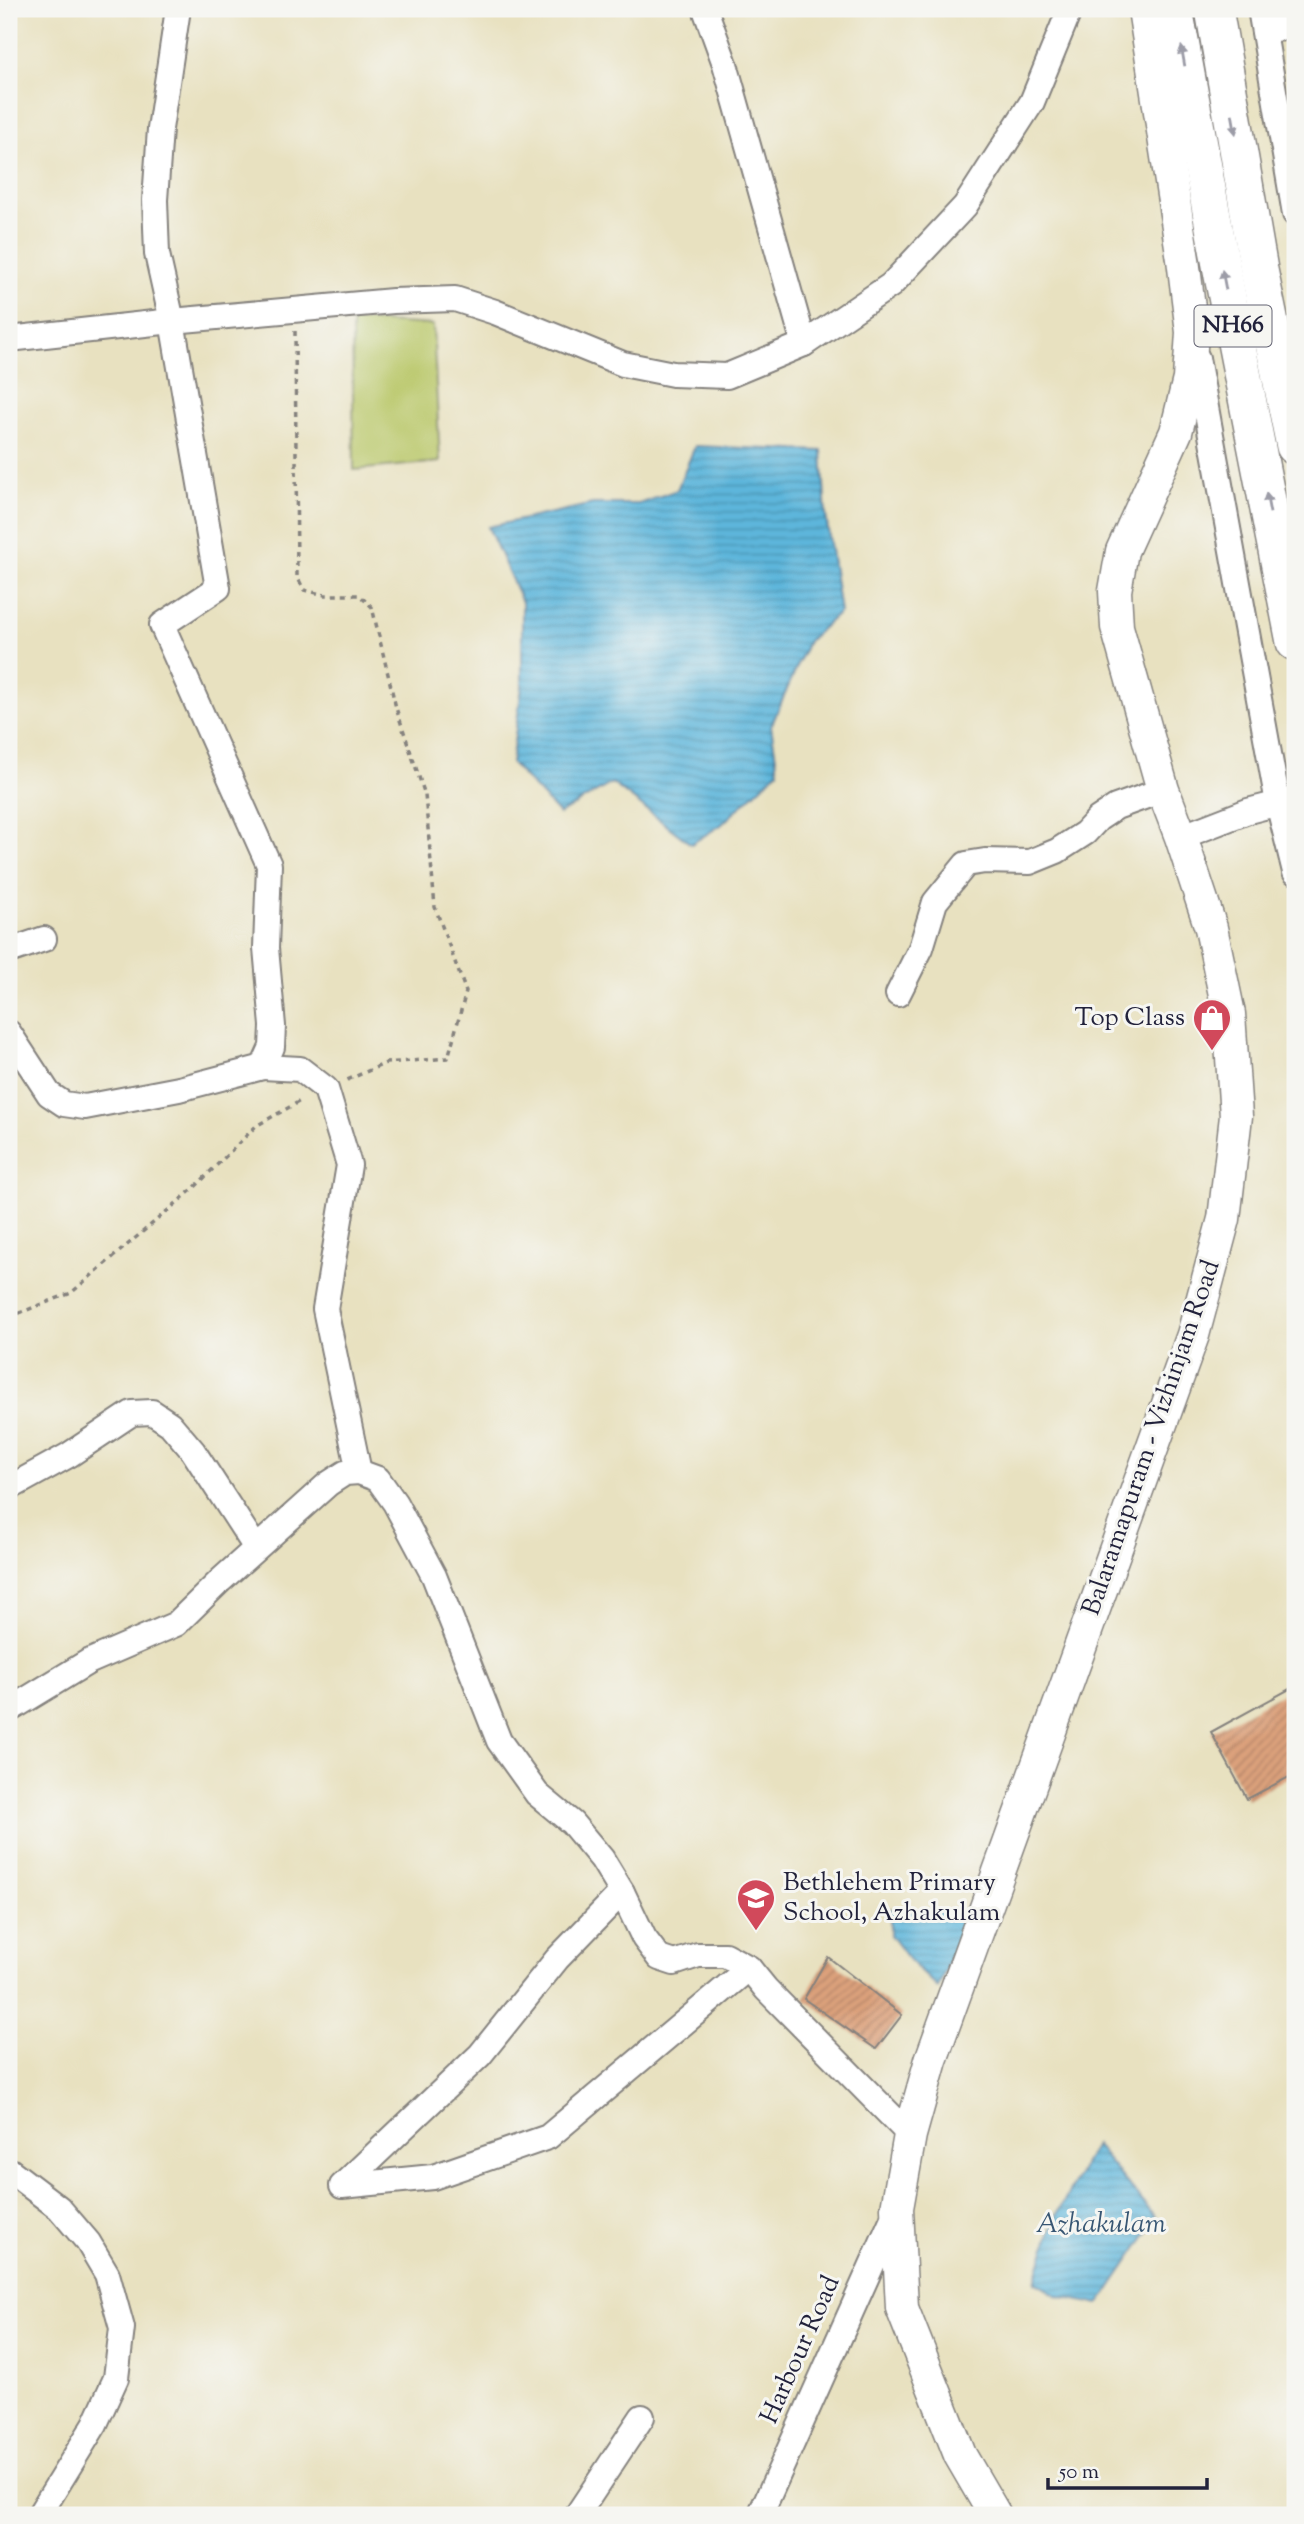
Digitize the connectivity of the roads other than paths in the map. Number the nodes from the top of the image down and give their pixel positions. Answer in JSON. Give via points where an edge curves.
{"nodes":[{"id":1,"x":178,"y":9,"type":"edge"},
{"id":2,"x":705,"y":9,"type":"edge"},
{"id":3,"x":1070,"y":9,"type":"edge"},
{"id":4,"x":1144,"y":9,"type":"edge"},
{"id":5,"x":1174,"y":9,"type":"edge"},
{"id":6,"x":1214,"y":9,"type":"edge"},
{"id":7,"x":1262,"y":20,"type":"edge"},
{"id":8,"x":1295,"y":27,"type":"edge"},
{"id":9,"x":1295,"y":214,"type":"edge"},
{"id":10,"x":172,"y":321,"type":"junction"},
{"id":11,"x":1192,"y":332,"type":"junction"},
{"id":12,"x":9,"y":339,"type":"edge"},
{"id":13,"x":804,"y":344,"type":"junction"},
{"id":14,"x":1295,"y":446,"type":"edge"},
{"id":15,"x":1295,"y":642,"type":"edge"},
{"id":16,"x":1163,"y":790,"type":"junction"},
{"id":17,"x":1287,"y":801,"type":"edge"},
{"id":18,"x":1181,"y":837,"type":"junction"},
{"id":19,"x":1295,"y":872,"type":"edge"},
{"id":20,"x":44,"y":939,"type":"dead end"},
{"id":21,"x":9,"y":951,"type":"edge"},
{"id":22,"x":898,"y":994,"type":"dead end"},
{"id":23,"x":9,"y":1033,"type":"edge"},
{"id":24,"x":263,"y":1067,"type":"junction"},
{"id":25,"x":359,"y":1472,"type":"junction"},
{"id":26,"x":9,"y":1488,"type":"edge"},
{"id":27,"x":256,"y":1548,"type":"junction"},
{"id":28,"x":9,"y":1710,"type":"edge"},
{"id":29,"x":622,"y":1892,"type":"junction"},
{"id":30,"x":749,"y":1968,"type":"junction"},
{"id":31,"x":910,"y":2135,"type":"junction"},
{"id":32,"x":9,"y":2170,"type":"edge"},
{"id":33,"x":897,"y":2208,"type":"junction"},
{"id":34,"x":642,"y":2417,"type":"dead end"},
{"id":35,"x":39,"y":2515,"type":"edge"},
{"id":36,"x":577,"y":2515,"type":"edge"},
{"id":37,"x":760,"y":2515,"type":"edge"},
{"id":38,"x":995,"y":2515,"type":"edge"}],
"edges":[{"from":1,"to":10,"type":"street","via":[[155,200],[157,254]]},
{"from":2,"to":13,"type":"street","via":[[725,64]]},
{"from":3,"to":13,"type":"street","via":[[1032,102],[965,206],[891,285]]},
{"from":4,"to":11,"type":"main road","name":"Balaramapuram - Vizhinjam Road"},
{"from":15,"to":5,"type":"highway","number":"NH66","one_way":true},
{"from":6,"to":14,"type":"highway","number":"NH66","one_way":true},
{"from":7,"to":8,"type":"street"},
{"from":7,"to":9,"type":"street"},
{"from":10,"to":12,"type":"street"},
{"from":10,"to":13,"type":"street","via":[[455,299],[624,364],[673,374],[727,376]]},
{"from":10,"to":24,"type":"street","via":[[218,588],[162,625],[269,865],[266,948],[273,1026],[272,1047]]},
{"from":11,"to":16,"type":"main road","name":"Balaramapuram - Vizhinjam Road","via":[[1189,379],[1176,432],[1122,551],[1115,591],[1117,627]]},
{"from":11,"to":17,"type":"street"},
{"from":16,"to":18,"type":"main road","name":"Balaramapuram - Vizhinjam Road"},
{"from":16,"to":22,"type":"street","via":[[1116,807],[1057,852],[1030,862],[967,864],[935,902],[921,948]]},
{"from":17,"to":18,"type":"street"},
{"from":17,"to":19,"type":"street"},
{"from":18,"to":31,"type":"main road","name":"Balaramapuram - Vizhinjam Road","via":[[1211,928],[1229,1013],[1236,1116],[1224,1219],[1193,1335],[931,2060]]},
{"from":20,"to":21,"type":"street"},
{"from":23,"to":24,"type":"street","via":[[49,1094],[64,1104],[85,1107]]},
{"from":24,"to":25,"type":"street","via":[[300,1069],[326,1088],[349,1165],[325,1309]]},
{"from":25,"to":27,"type":"street","via":[[328,1484]]},
{"from":25,"to":29,"type":"street","via":[[378,1479],[434,1576],[499,1741],[537,1794],[572,1823],[602,1859]]},
{"from":26,"to":27,"type":"street","via":[[132,1413],[152,1412],[170,1424],[193,1451]]},
{"from":27,"to":28,"type":"street","via":[[176,1624],[88,1662]]},
{"from":29,"to":30,"type":"street","via":[[659,1958],[674,1963],[698,1955],[725,1955]]},
{"from":29,"to":30,"type":"street","via":[[557,1959],[480,2055],[342,2186],[433,2177],[548,2137]]},
{"from":30,"to":31,"type":"street"},
{"from":31,"to":33,"type":"main road","name":"Balaramapuram - Vizhinjam Road"},
{"from":32,"to":35,"type":"street","via":[[59,2208],[88,2242],[107,2274],[122,2328],[116,2378],[95,2424]]},
{"from":33,"to":37,"type":"street","name":"Harbour Road"},
{"from":33,"to":38,"type":"main road","name":"Balaramapuram - Vizhinjam Road","via":[[902,2308],[960,2455]]},
{"from":34,"to":36,"type":"street"}]}
